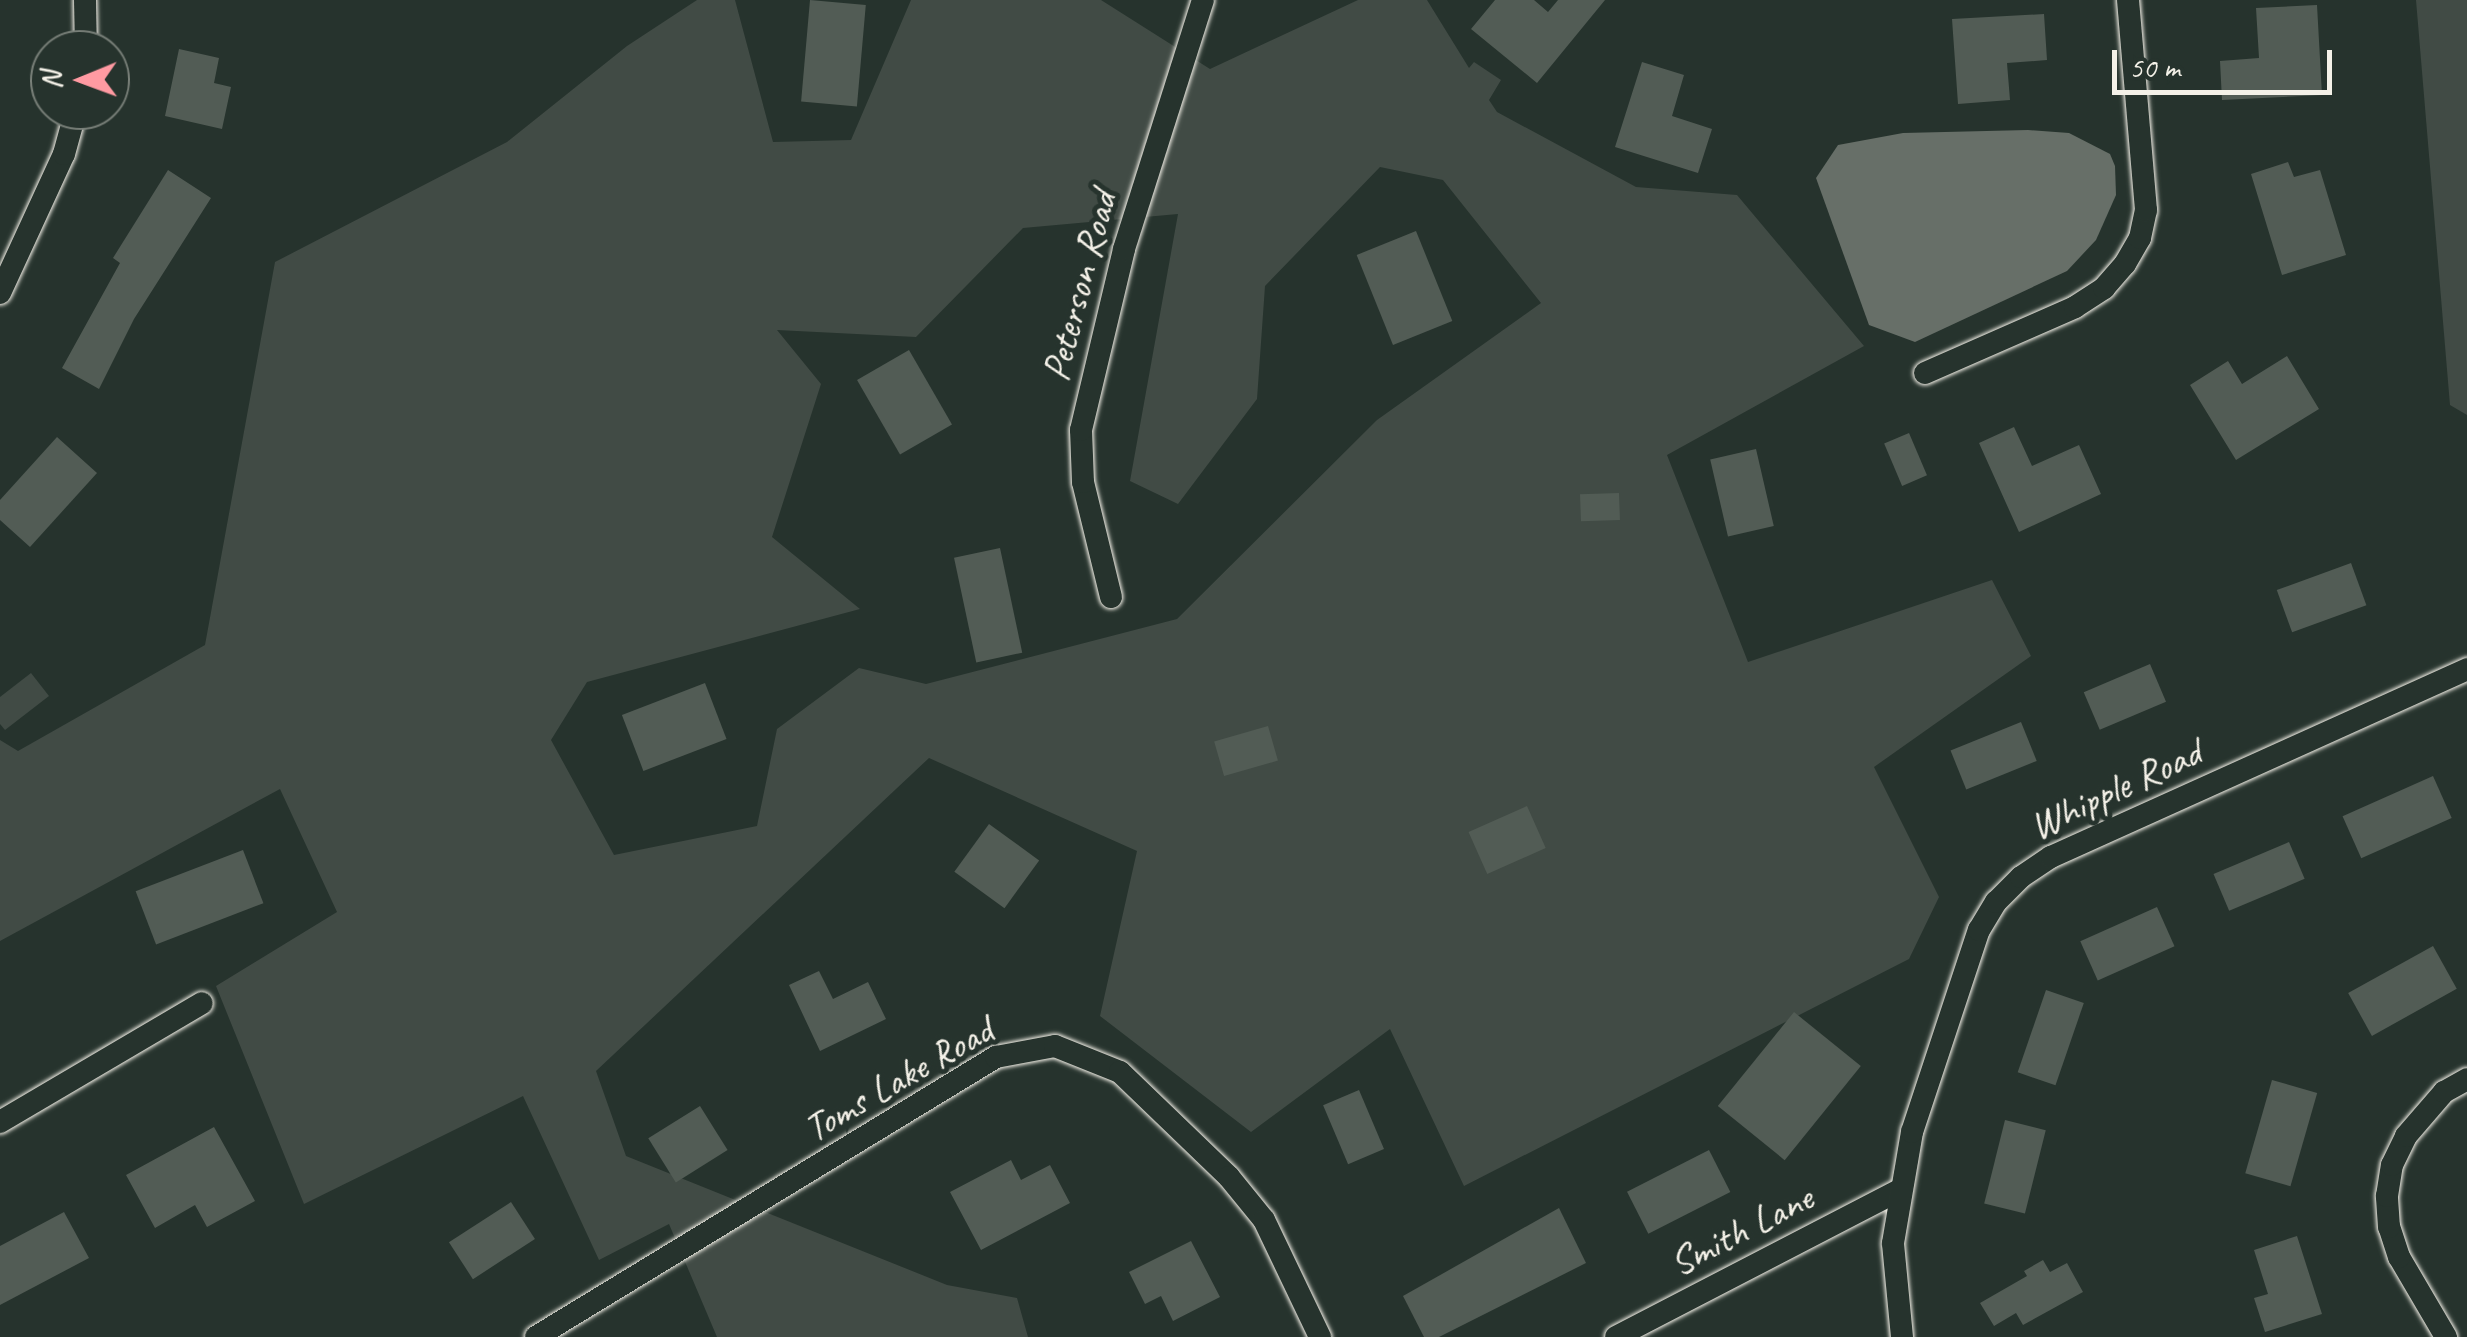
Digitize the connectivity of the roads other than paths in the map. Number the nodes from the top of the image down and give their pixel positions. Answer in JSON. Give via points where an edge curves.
{"nodes":[{"id":1,"x":85,"y":0,"type":"edge"},
{"id":2,"x":1203,"y":0,"type":"edge"},
{"id":3,"x":2128,"y":0,"type":"edge"},
{"id":4,"x":86,"y":30,"type":"edge"},
{"id":5,"x":71,"y":130,"type":"edge"},
{"id":6,"x":0,"y":293,"type":"edge"},
{"id":7,"x":1925,"y":373,"type":"dead end"},
{"id":8,"x":1111,"y":597,"type":"dead end"},
{"id":9,"x":2467,"y":669,"type":"edge"},
{"id":10,"x":202,"y":1002,"type":"dead end"},
{"id":11,"x":2467,"y":1079,"type":"edge"},
{"id":12,"x":0,"y":1122,"type":"edge"},
{"id":13,"x":1900,"y":1190,"type":"junction"},
{"id":14,"x":536,"y":1337,"type":"edge"},
{"id":15,"x":1320,"y":1337,"type":"edge"},
{"id":16,"x":1616,"y":1337,"type":"edge"},
{"id":17,"x":1902,"y":1337,"type":"edge"},
{"id":18,"x":2446,"y":1337,"type":"edge"}],
"edges":[{"from":1,"to":4,"type":"street"},
{"from":2,"to":8,"type":"street","name":"Peterson Road","via":[[1124,250],[1081,430],[1083,482]]},
{"from":3,"to":7,"type":"street","via":[[2146,210],[2140,238],[2104,288],[2076,306]]},
{"from":5,"to":6,"type":"street"},
{"from":9,"to":13,"type":"street","name":"Whipple Road","via":[[2052,857],[2021,877],[1979,930],[1912,1132]]},
{"from":10,"to":12,"type":"street"},
{"from":11,"to":18,"type":"street","via":[[2435,1100],[2406,1136],[2387,1196],[2399,1256]]},
{"from":13,"to":16,"type":"street","name":"Smith Lane"},
{"from":13,"to":17,"type":"street","name":"Whipple Road","via":[[1893,1243]]},
{"from":14,"to":15,"type":"street","name":"Toms Lake Road","via":[[996,1057],[1055,1046],[1120,1072],[1229,1177],[1264,1220]]}]}
